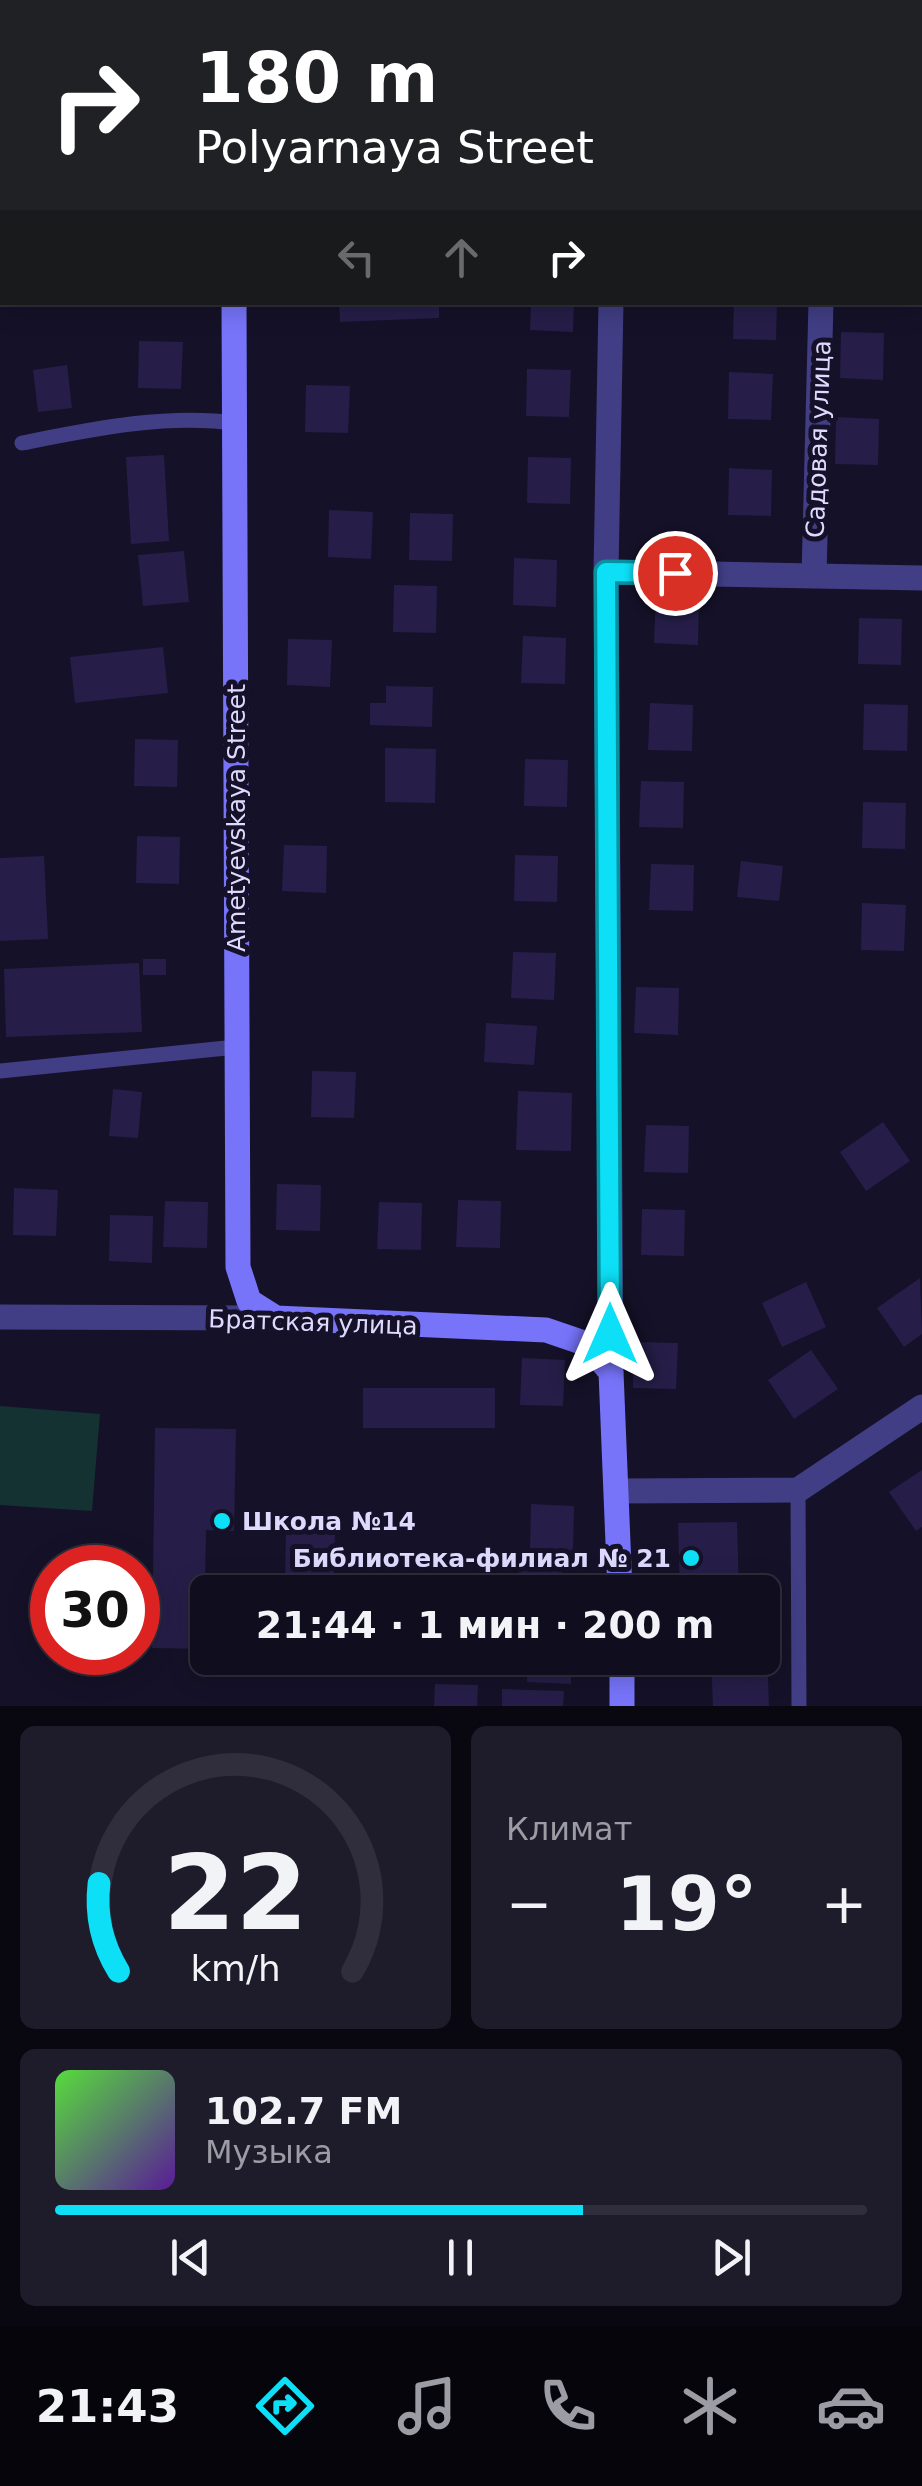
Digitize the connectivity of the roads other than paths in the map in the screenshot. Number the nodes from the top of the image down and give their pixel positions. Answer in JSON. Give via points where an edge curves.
{"nodes":[{"id":1,"x":234,"y":305,"type":"edge"},
{"id":2,"x":610,"y":305,"type":"edge"},
{"id":3,"x":822,"y":305,"type":"edge"},
{"id":4,"x":236,"y":424,"type":"junction"},
{"id":5,"x":22,"y":443,"type":"dead end"},
{"id":6,"x":606,"y":572,"type":"junction"},
{"id":7,"x":814,"y":576,"type":"junction"},
{"id":8,"x":922,"y":578,"type":"edge"},
{"id":9,"x":236,"y":1047,"type":"junction"},
{"id":10,"x":0,"y":1071,"type":"edge"},
{"id":11,"x":0,"y":1317,"type":"edge"},
{"id":12,"x":276,"y":1318,"type":"junction"},
{"id":13,"x":611,"y":1372,"type":"junction"},
{"id":14,"x":922,"y":1408,"type":"edge"},
{"id":15,"x":798,"y":1490,"type":"junction"},
{"id":16,"x":617,"y":1491,"type":"junction"},
{"id":17,"x":619,"y":1575,"type":"edge"},
{"id":18,"x":622,"y":1675,"type":"edge"},
{"id":19,"x":622,"y":1706,"type":"edge"},
{"id":20,"x":799,"y":1706,"type":"edge"}],
"edges":[{"from":1,"to":4,"type":"street","name":"Ametyevskaya Street"},
{"from":2,"to":6,"type":"street"},
{"from":3,"to":7,"type":"street","name":"Садовая улица"},
{"from":4,"to":5,"type":"lane","via":[[125,422]]},
{"from":4,"to":9,"type":"street","name":"Ametyevskaya Street"},
{"from":6,"to":7,"type":"street"},
{"from":6,"to":13,"type":"street"},
{"from":7,"to":8,"type":"street"},
{"from":9,"to":10,"type":"lane"},
{"from":9,"to":12,"type":"street","name":"Ametyevskaya Street","via":[[238,1267],[249,1301]]},
{"from":11,"to":12,"type":"street","name":"Братская улица"},
{"from":12,"to":13,"type":"street","name":"Братская улица","via":[[546,1330],[587,1344]]},
{"from":13,"to":16,"type":"street"},
{"from":14,"to":15,"type":"street"},
{"from":15,"to":16,"type":"street"},
{"from":15,"to":20,"type":"lane"},
{"from":16,"to":17,"type":"street"},
{"from":18,"to":19,"type":"street"}]}
